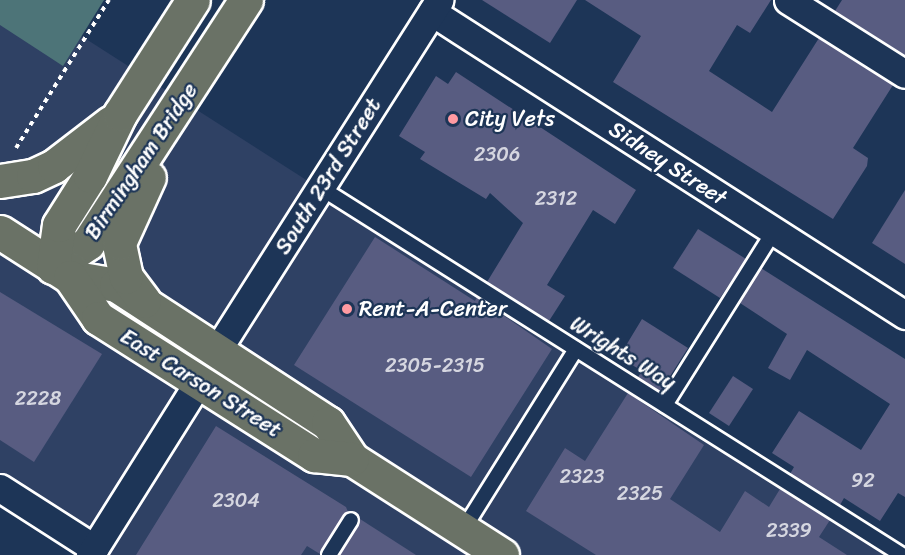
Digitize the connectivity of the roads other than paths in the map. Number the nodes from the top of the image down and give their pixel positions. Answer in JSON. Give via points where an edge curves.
{"nodes":[{"id":1,"x":193,"y":0,"type":"edge"},
{"id":2,"x":246,"y":0,"type":"edge"},
{"id":3,"x":788,"y":0,"type":"edge"},
{"id":4,"x":435,"y":6,"type":"edge"},
{"id":5,"x":905,"y":74,"type":"edge"},
{"id":6,"x":120,"y":114,"type":"junction"},
{"id":7,"x":160,"y":137,"type":"junction"},
{"id":8,"x":5,"y":169,"type":"edge"},
{"id":9,"x":321,"y":188,"type":"junction"},
{"id":10,"x":774,"y":231,"type":"junction"},
{"id":11,"x":0,"y":232,"type":"edge"},
{"id":12,"x":61,"y":272,"type":"junction"},
{"id":13,"x":151,"y":309,"type":"junction"},
{"id":14,"x":905,"y":315,"type":"edge"},
{"id":15,"x":576,"y":349,"type":"junction"},
{"id":16,"x":216,"y":352,"type":"junction"},
{"id":17,"x":199,"y":381,"type":"junction"},
{"id":18,"x":665,"y":405,"type":"junction"},
{"id":19,"x":352,"y":459,"type":"junction"},
{"id":20,"x":0,"y":488,"type":"edge"},
{"id":21,"x":351,"y":520,"type":"dead end"},
{"id":22,"x":463,"y":530,"type":"junction"},
{"id":23,"x":97,"y":553,"type":"edge"},
{"id":24,"x":329,"y":555,"type":"edge"},
{"id":25,"x":502,"y":555,"type":"edge"},
{"id":26,"x":902,"y":555,"type":"edge"}],
"edges":[{"from":1,"to":6,"type":"main road","name":"Birmingham Bridge"},
{"from":2,"to":7,"type":"main road","name":"Birmingham Bridge"},
{"from":3,"to":5,"type":"street"},
{"from":4,"to":9,"type":"street","name":"South 23rd Street"},
{"from":4,"to":10,"type":"street","name":"Sidney Street"},
{"from":6,"to":8,"type":"main road","via":[[54,166],[33,176]]},
{"from":6,"to":12,"type":"main road","name":"Birmingham Bridge","via":[[59,225]]},
{"from":7,"to":12,"type":"main road","name":"Birmingham Bridge","via":[[88,243]]},
{"from":7,"to":13,"type":"main road","via":[[147,183],[119,243],[126,278]]},
{"from":9,"to":15,"type":"lane","name":"Wrights Way"},
{"from":9,"to":16,"type":"street","name":"South 23rd Street"},
{"from":10,"to":14,"type":"street","name":"Sidney Street"},
{"from":10,"to":18,"type":"lane"},
{"from":11,"to":12,"type":"main road","name":"East Carson Street"},
{"from":12,"to":13,"type":"main road","name":"East Carson Street","via":[[116,285]]},
{"from":12,"to":17,"type":"main road","name":"East Carson Street","via":[[98,318]]},
{"from":13,"to":16,"type":"main road","name":"East Carson Street"},
{"from":15,"to":18,"type":"lane","name":"Wrights Way"},
{"from":15,"to":22,"type":"lane"},
{"from":16,"to":19,"type":"main road","name":"East Carson Street","via":[[328,423]]},
{"from":17,"to":19,"type":"main road","name":"East Carson Street","via":[[314,455]]},
{"from":17,"to":23,"type":"street"},
{"from":18,"to":26,"type":"lane","name":"Wrights Way"},
{"from":19,"to":22,"type":"main road","name":"East Carson Street"},
{"from":20,"to":23,"type":"street"},
{"from":21,"to":24,"type":"lane"},
{"from":22,"to":25,"type":"main road","name":"East Carson Street"}]}
